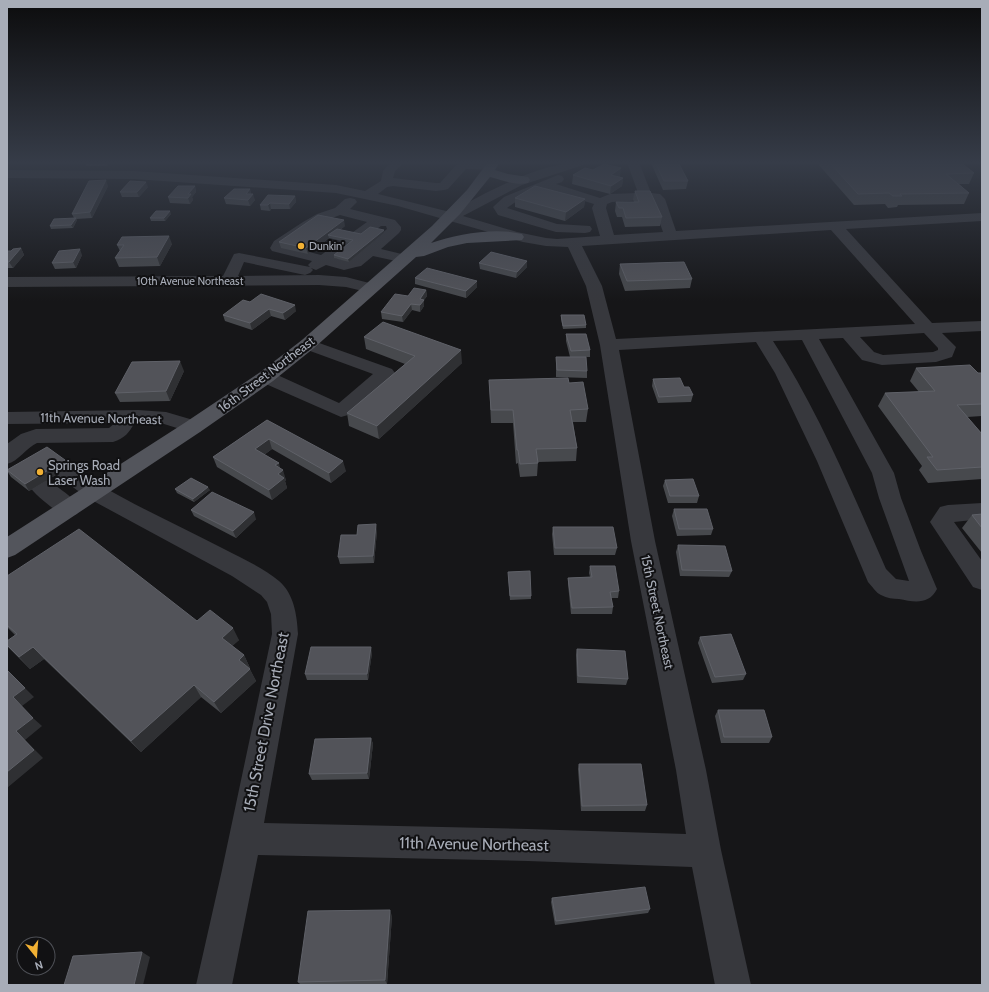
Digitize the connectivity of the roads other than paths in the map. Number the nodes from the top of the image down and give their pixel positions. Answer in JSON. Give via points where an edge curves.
{"nodes":[{"id":1,"x":344,"y":208,"type":"edge"},
{"id":2,"x":425,"y":208,"type":"edge"},
{"id":3,"x":458,"y":208,"type":"edge"},
{"id":4,"x":467,"y":208,"type":"edge"},
{"id":5,"x":501,"y":208,"type":"edge"},
{"id":6,"x":599,"y":208,"type":"edge"},
{"id":7,"x":658,"y":208,"type":"edge"},
{"id":8,"x":340,"y":211,"type":"junction"},
{"id":9,"x":451,"y":217,"type":"junction"},
{"id":10,"x":982,"y":217,"type":"edge"},
{"id":11,"x":378,"y":221,"type":"junction"},
{"id":12,"x":835,"y":226,"type":"junction"},
{"id":13,"x":606,"y":234,"type":"junction"},
{"id":14,"x":671,"y":236,"type":"junction"},
{"id":15,"x":517,"y":237,"type":"junction"},
{"id":16,"x":573,"y":242,"type":"junction"},
{"id":17,"x":370,"y":251,"type":"junction"},
{"id":18,"x":405,"y":259,"type":"junction"},
{"id":19,"x":322,"y":260,"type":"junction"},
{"id":20,"x":306,"y":276,"type":"junction"},
{"id":21,"x":228,"y":281,"type":"junction"},
{"id":22,"x":7,"y":282,"type":"edge"},
{"id":23,"x":371,"y":288,"type":"junction"},
{"id":24,"x":982,"y":326,"type":"edge"},
{"id":25,"x":928,"y":328,"type":"junction"},
{"id":26,"x":847,"y":332,"type":"junction"},
{"id":27,"x":808,"y":334,"type":"junction"},
{"id":28,"x":761,"y":337,"type":"junction"},
{"id":29,"x":308,"y":344,"type":"junction"},
{"id":30,"x":609,"y":345,"type":"junction"},
{"id":31,"x":266,"y":378,"type":"junction"},
{"id":32,"x":128,"y":416,"type":"junction"},
{"id":33,"x":7,"y":418,"type":"edge"},
{"id":34,"x":193,"y":427,"type":"junction"},
{"id":35,"x":11,"y":462,"type":"edge"},
{"id":36,"x":65,"y":470,"type":"edge"},
{"id":37,"x":40,"y":486,"type":"edge"},
{"id":38,"x":94,"y":491,"type":"junction"},
{"id":39,"x":69,"y":508,"type":"junction"},
{"id":40,"x":982,"y":511,"type":"edge"},
{"id":41,"x":10,"y":542,"type":"edge"},
{"id":42,"x":982,"y":580,"type":"edge"},
{"id":43,"x":244,"y":839,"type":"junction"},
{"id":44,"x":705,"y":850,"type":"junction"},
{"id":45,"x":214,"y":985,"type":"edge"},
{"id":46,"x":733,"y":985,"type":"edge"}],
"edges":[{"from":1,"to":8,"type":"street"},
{"from":2,"to":9,"type":"street"},
{"from":3,"to":9,"type":"main road","name":"16th Street Northeast"},
{"from":4,"to":9,"type":"street"},
{"from":5,"to":13,"type":"street","via":[[503,212],[556,228]]},
{"from":6,"to":13,"type":"street"},
{"from":7,"to":14,"type":"street"},
{"from":8,"to":11,"type":"street"},
{"from":8,"to":19,"type":"street","via":[[318,218],[277,247]]},
{"from":9,"to":15,"type":"street"},
{"from":9,"to":18,"type":"main road","name":"16th Street Northeast"},
{"from":10,"to":12,"type":"street"},
{"from":11,"to":17,"type":"street","via":[[392,224],[394,230]]},
{"from":11,"to":19,"type":"street"},
{"from":12,"to":14,"type":"street"},
{"from":12,"to":25,"type":"street"},
{"from":13,"to":14,"type":"street"},
{"from":13,"to":16,"type":"street"},
{"from":15,"to":16,"type":"street","via":[[541,242]]},
{"from":15,"to":18,"type":"main road","via":[[485,236],[451,241],[434,245]]},
{"from":16,"to":30,"type":"street","name":"15th Street Northeast","via":[[594,286]]},
{"from":17,"to":18,"type":"street"},
{"from":17,"to":19,"type":"street","via":[[351,265]]},
{"from":18,"to":23,"type":"main road","name":"16th Street Northeast"},
{"from":19,"to":20,"type":"street"},
{"from":20,"to":21,"type":"street","name":"10th Avenue Northeast"},
{"from":20,"to":21,"type":"street","via":[[239,257]]},
{"from":20,"to":23,"type":"street","name":"10th Avenue Northeast"},
{"from":21,"to":22,"type":"street","name":"10th Avenue Northeast"},
{"from":23,"to":29,"type":"main road","name":"16th Street Northeast"},
{"from":24,"to":25,"type":"street"},
{"from":25,"to":26,"type":"street"},
{"from":25,"to":26,"type":"street","via":[[947,347],[946,353],[936,357],[882,360],[868,356]]},
{"from":26,"to":27,"type":"street"},
{"from":27,"to":28,"type":"street"},
{"from":27,"to":28,"type":"street","via":[[884,473],[908,551],[925,589],[918,592],[889,588],[877,575],[788,380]]},
{"from":28,"to":30,"type":"street"},
{"from":29,"to":31,"type":"main road","name":"16th Street Northeast"},
{"from":29,"to":31,"type":"street","via":[[386,373],[341,411]]},
{"from":30,"to":44,"type":"street","name":"15th Street Northeast","via":[[643,541],[691,770]]},
{"from":31,"to":34,"type":"main road","name":"16th Street Northeast"},
{"from":32,"to":33,"type":"street","name":"11th Avenue Northeast"},
{"from":32,"to":34,"type":"street","name":"11th Avenue Northeast","via":[[166,418]]},
{"from":32,"to":35,"type":"street","via":[[120,431],[113,435],[39,435],[29,438],[31,448]]},
{"from":34,"to":38,"type":"main road","name":"16th Street Northeast"},
{"from":36,"to":38,"type":"street","name":"15th Street Drive Northeast"},
{"from":37,"to":39,"type":"street"},
{"from":38,"to":39,"type":"main road","name":"16th Street Northeast"},
{"from":38,"to":43,"type":"street","name":"15th Street Drive Northeast","via":[[241,569],[270,588],[278,597],[284,614],[285,634]]},
{"from":39,"to":41,"type":"main road","name":"16th Street Northeast"},
{"from":40,"to":42,"type":"street","via":[[948,513],[941,522]]},
{"from":43,"to":44,"type":"street","name":"11th Avenue Northeast"},
{"from":43,"to":45,"type":"street","name":"15th Street Drive Northeast"},
{"from":44,"to":46,"type":"street","name":"15th Street Northeast"}]}
